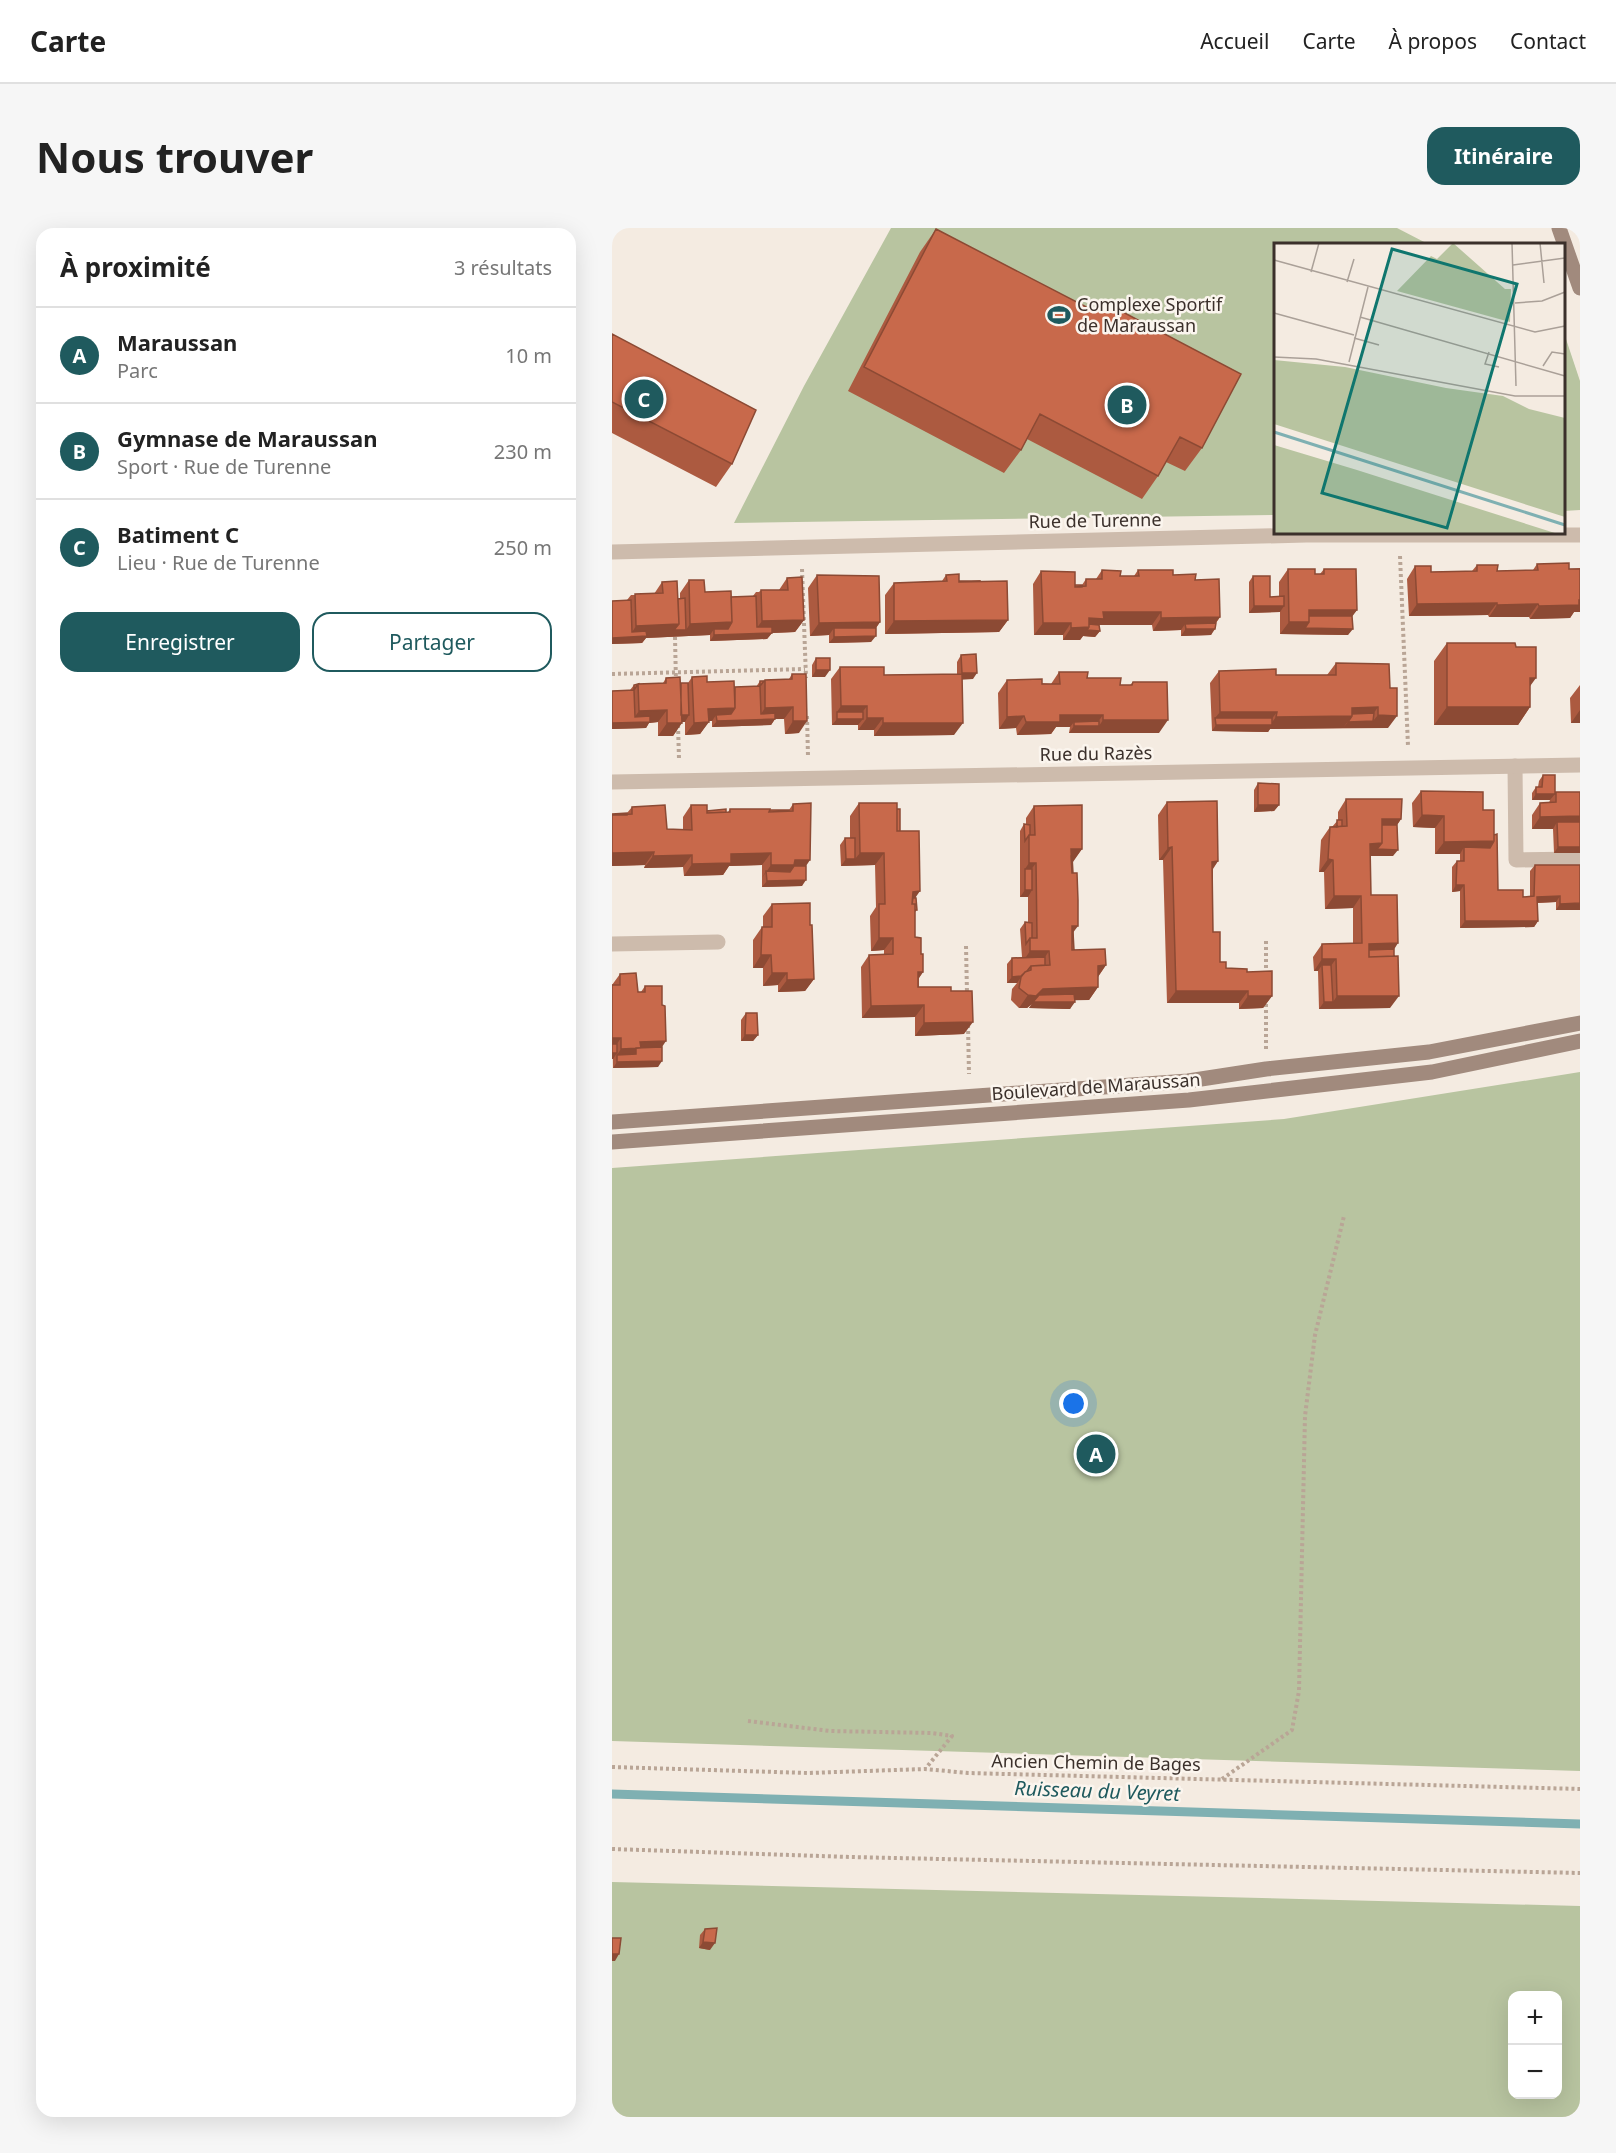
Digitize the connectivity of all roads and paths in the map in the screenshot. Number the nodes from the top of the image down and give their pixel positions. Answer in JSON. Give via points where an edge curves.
{"nodes":[{"id":1,"x":1559,"y":228,"type":"edge"},
{"id":2,"x":1564,"y":243,"type":"edge"},
{"id":3,"x":1565,"y":245,"type":"edge"},
{"id":4,"x":1580,"y":288,"type":"edge"},
{"id":5,"x":1400,"y":535,"type":"junction"},
{"id":6,"x":1580,"y":535,"type":"edge"},
{"id":7,"x":801,"y":548,"type":"junction"},
{"id":8,"x":612,"y":552,"type":"edge"},
{"id":9,"x":675,"y":637,"type":"edge"},
{"id":10,"x":805,"y":669,"type":"junction"},
{"id":11,"x":676,"y":672,"type":"junction"},
{"id":12,"x":612,"y":674,"type":"edge"},
{"id":13,"x":806,"y":680,"type":"edge"},
{"id":14,"x":677,"y":689,"type":"edge"},
{"id":15,"x":807,"y":713,"type":"edge"},
{"id":16,"x":678,"y":722,"type":"edge"},
{"id":17,"x":1580,"y":765,"type":"edge"},
{"id":18,"x":1515,"y":766,"type":"junction"},
{"id":19,"x":1408,"y":768,"type":"junction"},
{"id":20,"x":809,"y":778,"type":"junction"},
{"id":21,"x":679,"y":781,"type":"junction"},
{"id":22,"x":612,"y":782,"type":"edge"},
{"id":23,"x":1580,"y":860,"type":"edge"},
{"id":24,"x":1266,"y":939,"type":"dead end"},
{"id":25,"x":718,"y":942,"type":"dead end"},
{"id":26,"x":612,"y":944,"type":"edge"},
{"id":27,"x":966,"y":946,"type":"dead end"},
{"id":28,"x":1266,"y":986,"type":"edge"},
{"id":29,"x":1266,"y":998,"type":"edge"},
{"id":30,"x":968,"y":1004,"type":"edge"},
{"id":31,"x":968,"y":1015,"type":"edge"},
{"id":32,"x":1580,"y":1023,"type":"edge"},
{"id":33,"x":1580,"y":1041,"type":"edge"},
{"id":34,"x":1266,"y":1069,"type":"junction"},
{"id":35,"x":970,"y":1095,"type":"junction"},
{"id":36,"x":612,"y":1122,"type":"edge"},
{"id":37,"x":612,"y":1142,"type":"edge"},
{"id":38,"x":1344,"y":1216,"type":"dead end"},
{"id":39,"x":748,"y":1721,"type":"dead end"},
{"id":40,"x":612,"y":1767,"type":"edge"},
{"id":41,"x":925,"y":1769,"type":"junction"},
{"id":42,"x":1221,"y":1779,"type":"junction"},
{"id":43,"x":1580,"y":1789,"type":"edge"},
{"id":44,"x":612,"y":1849,"type":"edge"},
{"id":45,"x":1580,"y":1873,"type":"edge"}],
"edges":[{"from":1,"to":2,"type":"main road"},
{"from":3,"to":4,"type":"main road"},
{"from":5,"to":6,"type":"street","name":"Rue de Turenne"},
{"from":5,"to":7,"type":"street","name":"Rue de Turenne"},
{"from":5,"to":19,"type":"path"},
{"from":7,"to":8,"type":"street","name":"Rue de Turenne"},
{"from":7,"to":10,"type":"path"},
{"from":9,"to":11,"type":"path"},
{"from":10,"to":11,"type":"path"},
{"from":10,"to":13,"type":"path"},
{"from":11,"to":12,"type":"path"},
{"from":11,"to":14,"type":"path"},
{"from":15,"to":20,"type":"path"},
{"from":16,"to":21,"type":"path"},
{"from":17,"to":18,"type":"street","name":"Rue du Razès"},
{"from":18,"to":19,"type":"street","name":"Rue du Razès"},
{"from":18,"to":23,"type":"street","via":[[1516,860]]},
{"from":19,"to":20,"type":"street","name":"Rue du Razès"},
{"from":20,"to":21,"type":"street","name":"Rue du Razès"},
{"from":21,"to":22,"type":"street","name":"Rue du Razès"},
{"from":24,"to":28,"type":"path"},
{"from":25,"to":26,"type":"street"},
{"from":27,"to":30,"type":"path"},
{"from":29,"to":34,"type":"path"},
{"from":31,"to":35,"type":"path"},
{"from":32,"to":34,"type":"main road","name":"Boulevard de Maraussan","via":[[1429,1052]]},
{"from":33,"to":37,"type":"main road","name":"Boulevard de Maraussan","via":[[1432,1072],[1189,1100]]},
{"from":34,"to":35,"type":"main road","name":"Boulevard de Maraussan","via":[[1188,1080]]},
{"from":35,"to":36,"type":"main road","name":"Boulevard de Maraussan"},
{"from":38,"to":42,"type":"path","via":[[1315,1335],[1305,1416],[1299,1691],[1292,1730]]},
{"from":39,"to":41,"type":"path","via":[[831,1731],[952,1736]]},
{"from":40,"to":41,"type":"path","name":"Ancien Chemin de Bages","via":[[808,1773]]},
{"from":41,"to":42,"type":"path","name":"Ancien Chemin de Bages"},
{"from":42,"to":43,"type":"path","name":"Ancien Chemin de Bages"},
{"from":44,"to":45,"type":"path"}]}
